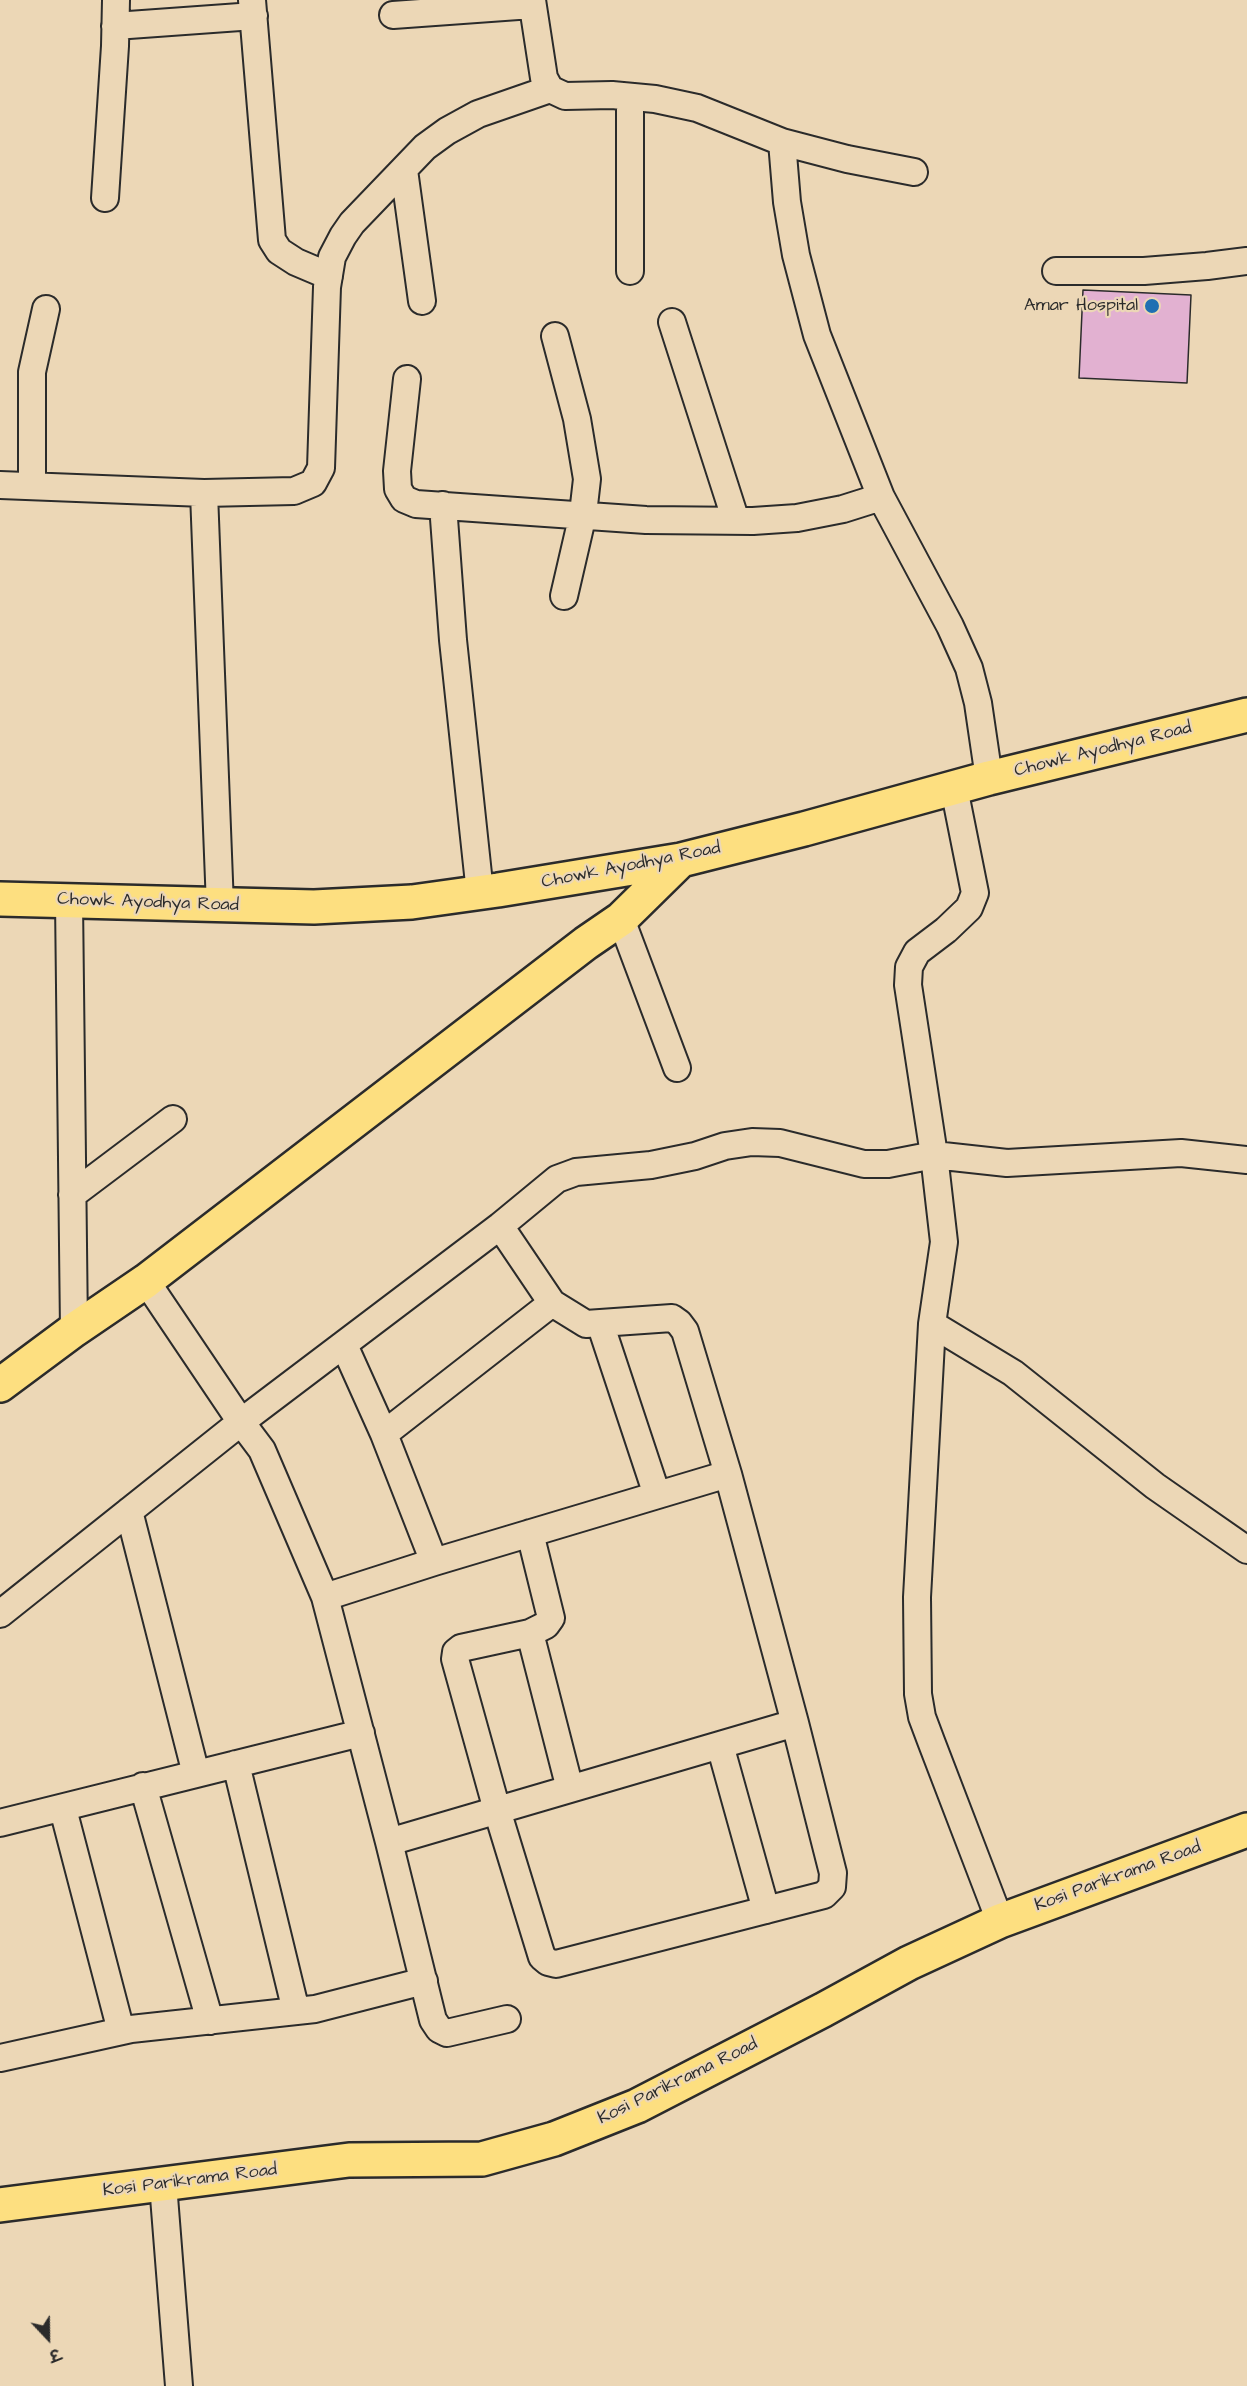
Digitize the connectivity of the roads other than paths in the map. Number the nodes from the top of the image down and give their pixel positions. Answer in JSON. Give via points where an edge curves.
{"nodes":[{"id":1,"x":116,"y":0,"type":"edge"},
{"id":2,"x":532,"y":2,"type":"edge"},
{"id":3,"x":253,"y":8,"type":"edge"},
{"id":4,"x":393,"y":15,"type":"dead end"},
{"id":5,"x":115,"y":26,"type":"junction"},
{"id":6,"x":550,"y":89,"type":"junction"},
{"id":7,"x":630,"y":97,"type":"junction"},
{"id":8,"x":782,"y":142,"type":"junction"},
{"id":9,"x":404,"y":170,"type":"junction"},
{"id":10,"x":914,"y":172,"type":"dead end"},
{"id":11,"x":105,"y":198,"type":"dead end"},
{"id":12,"x":1247,"y":261,"type":"edge"},
{"id":13,"x":630,"y":271,"type":"dead end"},
{"id":14,"x":1056,"y":271,"type":"dead end"},
{"id":15,"x":329,"y":276,"type":"junction"},
{"id":16,"x":423,"y":301,"type":"dead end"},
{"id":17,"x":46,"y":309,"type":"dead end"},
{"id":18,"x":672,"y":322,"type":"dead end"},
{"id":19,"x":555,"y":336,"type":"dead end"},
{"id":20,"x":407,"y":379,"type":"dead end"},
{"id":21,"x":0,"y":485,"type":"edge"},
{"id":22,"x":32,"y":486,"type":"junction"},
{"id":23,"x":204,"y":493,"type":"junction"},
{"id":24,"x":881,"y":497,"type":"junction"},
{"id":25,"x":443,"y":505,"type":"junction"},
{"id":26,"x":584,"y":514,"type":"junction"},
{"id":27,"x":736,"y":521,"type":"junction"},
{"id":28,"x":564,"y":596,"type":"dead end"},
{"id":29,"x":1247,"y":715,"type":"edge"},
{"id":30,"x":989,"y":778,"type":"junction"},
{"id":31,"x":954,"y":788,"type":"junction"},
{"id":32,"x":681,"y":860,"type":"junction"},
{"id":33,"x":480,"y":893,"type":"junction"},
{"id":34,"x":0,"y":899,"type":"edge"},
{"id":35,"x":69,"y":901,"type":"junction"},
{"id":36,"x":220,"y":906,"type":"junction"},
{"id":37,"x":621,"y":919,"type":"junction"},
{"id":38,"x":677,"y":1068,"type":"dead end"},
{"id":39,"x":172,"y":1119,"type":"dead end"},
{"id":40,"x":934,"y":1155,"type":"junction"},
{"id":41,"x":1247,"y":1160,"type":"edge"},
{"id":42,"x":72,"y":1196,"type":"junction"},
{"id":43,"x":500,"y":1226,"type":"junction"},
{"id":44,"x":146,"y":1281,"type":"junction"},
{"id":45,"x":552,"y":1302,"type":"junction"},
{"id":46,"x":600,"y":1323,"type":"junction"},
{"id":47,"x":932,"y":1324,"type":"junction"},
{"id":48,"x":74,"y":1330,"type":"junction"},
{"id":49,"x":344,"y":1344,"type":"junction"},
{"id":50,"x":0,"y":1385,"type":"edge"},
{"id":51,"x":241,"y":1422,"type":"junction"},
{"id":52,"x":384,"y":1434,"type":"junction"},
{"id":53,"x":728,"y":1474,"type":"junction"},
{"id":54,"x":657,"y":1495,"type":"junction"},
{"id":55,"x":129,"y":1511,"type":"junction"},
{"id":56,"x":530,"y":1533,"type":"junction"},
{"id":57,"x":1247,"y":1550,"type":"edge"},
{"id":58,"x":434,"y":1562,"type":"junction"},
{"id":59,"x":325,"y":1597,"type":"junction"},
{"id":60,"x":0,"y":1614,"type":"edge"},
{"id":61,"x":530,"y":1632,"type":"junction"},
{"id":62,"x":795,"y":1723,"type":"junction"},
{"id":63,"x":361,"y":1733,"type":"junction"},
{"id":64,"x":720,"y":1745,"type":"junction"},
{"id":65,"x":236,"y":1764,"type":"junction"},
{"id":66,"x":196,"y":1774,"type":"junction"},
{"id":67,"x":143,"y":1786,"type":"junction"},
{"id":68,"x":570,"y":1789,"type":"junction"},
{"id":69,"x":63,"y":1809,"type":"junction"},
{"id":70,"x":497,"y":1810,"type":"junction"},
{"id":71,"x":0,"y":1823,"type":"edge"},
{"id":72,"x":1247,"y":1830,"type":"edge"},
{"id":73,"x":389,"y":1842,"type":"junction"},
{"id":74,"x":766,"y":1910,"type":"junction"},
{"id":75,"x":1000,"y":1921,"type":"junction"},
{"id":76,"x":424,"y":1981,"type":"junction"},
{"id":77,"x":296,"y":2011,"type":"junction"},
{"id":78,"x":507,"y":2019,"type":"dead end"},
{"id":79,"x":210,"y":2020,"type":"junction"},
{"id":80,"x":121,"y":2031,"type":"junction"},
{"id":81,"x":0,"y":2058,"type":"edge"},
{"id":82,"x":163,"y":2184,"type":"junction"},
{"id":83,"x":0,"y":2205,"type":"edge"},
{"id":84,"x":178,"y":2386,"type":"edge"}],
"edges":[{"from":1,"to":5,"type":"street"},
{"from":2,"to":4,"type":"street"},
{"from":2,"to":6,"type":"street","via":[[544,78]]},
{"from":3,"to":5,"type":"street"},
{"from":3,"to":15,"type":"street","via":[[272,240],[279,251],[296,262]]},
{"from":5,"to":11,"type":"street"},
{"from":6,"to":7,"type":"street","via":[[565,96]]},
{"from":6,"to":9,"type":"street","via":[[478,114],[447,131]]},
{"from":7,"to":8,"type":"street","via":[[697,108]]},
{"from":7,"to":13,"type":"street"},
{"from":8,"to":10,"type":"street"},
{"from":8,"to":24,"type":"street","via":[[796,255],[817,335]]},
{"from":9,"to":15,"type":"street","via":[[352,223],[332,256]]},
{"from":9,"to":16,"type":"street"},
{"from":12,"to":14,"type":"street","via":[[1144,271]]},
{"from":15,"to":23,"type":"street","via":[[321,468],[313,483],[294,491]]},
{"from":17,"to":22,"type":"street","via":[[32,372]]},
{"from":18,"to":27,"type":"street"},
{"from":19,"to":26,"type":"street","via":[[583,453],[587,479]]},
{"from":20,"to":25,"type":"street","via":[[398,489],[404,499],[416,504]]},
{"from":21,"to":22,"type":"street"},
{"from":22,"to":23,"type":"street"},
{"from":23,"to":36,"type":"street"},
{"from":24,"to":27,"type":"street","via":[[797,518]]},
{"from":24,"to":30,"type":"street","via":[[969,668]]},
{"from":25,"to":26,"type":"street"},
{"from":25,"to":33,"type":"street"},
{"from":26,"to":27,"type":"street","via":[[646,520]]},
{"from":26,"to":28,"type":"street"},
{"from":29,"to":30,"type":"main road","name":"Chowk Ayodhya Road"},
{"from":30,"to":31,"type":"main road","name":"Chowk Ayodhya Road"},
{"from":31,"to":32,"type":"main road","name":"Chowk Ayodhya Road"},
{"from":31,"to":40,"type":"street","via":[[975,893],[969,908],[917,952],[909,967],[908,985]]},
{"from":32,"to":33,"type":"main road","name":"Chowk Ayodhya Road"},
{"from":32,"to":37,"type":"main road"},
{"from":33,"to":36,"type":"main road","name":"Chowk Ayodhya Road","via":[[325,907]]},
{"from":34,"to":35,"type":"main road","name":"Chowk Ayodhya Road"},
{"from":35,"to":36,"type":"main road","name":"Chowk Ayodhya Road"},
{"from":35,"to":42,"type":"street"},
{"from":37,"to":38,"type":"street"},
{"from":37,"to":44,"type":"main road"},
{"from":39,"to":42,"type":"street"},
{"from":40,"to":41,"type":"street","via":[[1006,1163],[1181,1153]]},
{"from":40,"to":43,"type":"street","via":[[888,1164],[864,1164],[780,1143],[725,1146],[662,1163],[576,1172],[557,1179],[533,1196]]},
{"from":40,"to":47,"type":"street","via":[[944,1242]]},
{"from":42,"to":48,"type":"street"},
{"from":43,"to":45,"type":"street"},
{"from":43,"to":49,"type":"street"},
{"from":44,"to":48,"type":"main road"},
{"from":44,"to":51,"type":"street"},
{"from":45,"to":46,"type":"street","via":[[586,1324]]},
{"from":45,"to":52,"type":"street"},
{"from":46,"to":53,"type":"street","via":[[672,1318],[679,1323],[685,1331]]},
{"from":46,"to":54,"type":"street"},
{"from":47,"to":57,"type":"street","via":[[1013,1373],[1155,1486]]},
{"from":47,"to":75,"type":"street","via":[[917,1597],[918,1694],[922,1717]]},
{"from":48,"to":50,"type":"main road"},
{"from":49,"to":51,"type":"street"},
{"from":49,"to":52,"type":"street"},
{"from":51,"to":55,"type":"street"},
{"from":51,"to":59,"type":"street","via":[[262,1450]]},
{"from":52,"to":58,"type":"street"},
{"from":53,"to":54,"type":"street"},
{"from":53,"to":62,"type":"street"},
{"from":54,"to":56,"type":"street"},
{"from":55,"to":60,"type":"street"},
{"from":55,"to":66,"type":"street"},
{"from":56,"to":58,"type":"street"},
{"from":56,"to":61,"type":"street","via":[[551,1618],[546,1625]]},
{"from":58,"to":59,"type":"street"},
{"from":59,"to":63,"type":"street"},
{"from":61,"to":68,"type":"street"},
{"from":61,"to":70,"type":"street","via":[[461,1647],[456,1652]]},
{"from":62,"to":64,"type":"street"},
{"from":62,"to":74,"type":"street","via":[[833,1873],[832,1887],[824,1895]]},
{"from":63,"to":65,"type":"street"},
{"from":63,"to":73,"type":"street"},
{"from":64,"to":68,"type":"street"},
{"from":64,"to":74,"type":"street"},
{"from":65,"to":66,"type":"street"},
{"from":65,"to":77,"type":"street"},
{"from":66,"to":67,"type":"street"},
{"from":67,"to":69,"type":"street"},
{"from":67,"to":79,"type":"street"},
{"from":68,"to":70,"type":"street"},
{"from":69,"to":71,"type":"street"},
{"from":69,"to":80,"type":"street"},
{"from":70,"to":73,"type":"street"},
{"from":70,"to":74,"type":"street","via":[[542,1957],[548,1962],[556,1964]]},
{"from":72,"to":75,"type":"main road","name":"Kosi Parikrama Road"},
{"from":73,"to":76,"type":"street"},
{"from":75,"to":82,"type":"main road","name":"Kosi Parikrama Road","via":[[909,1963],[637,2106],[554,2139],[482,2159],[349,2160]]},
{"from":76,"to":77,"type":"street"},
{"from":76,"to":78,"type":"street","via":[[433,2020],[447,2033]]},
{"from":77,"to":79,"type":"street"},
{"from":79,"to":80,"type":"street"},
{"from":80,"to":81,"type":"street"},
{"from":82,"to":83,"type":"main road","name":"Kosi Parikrama Road"},
{"from":82,"to":84,"type":"street"}]}
